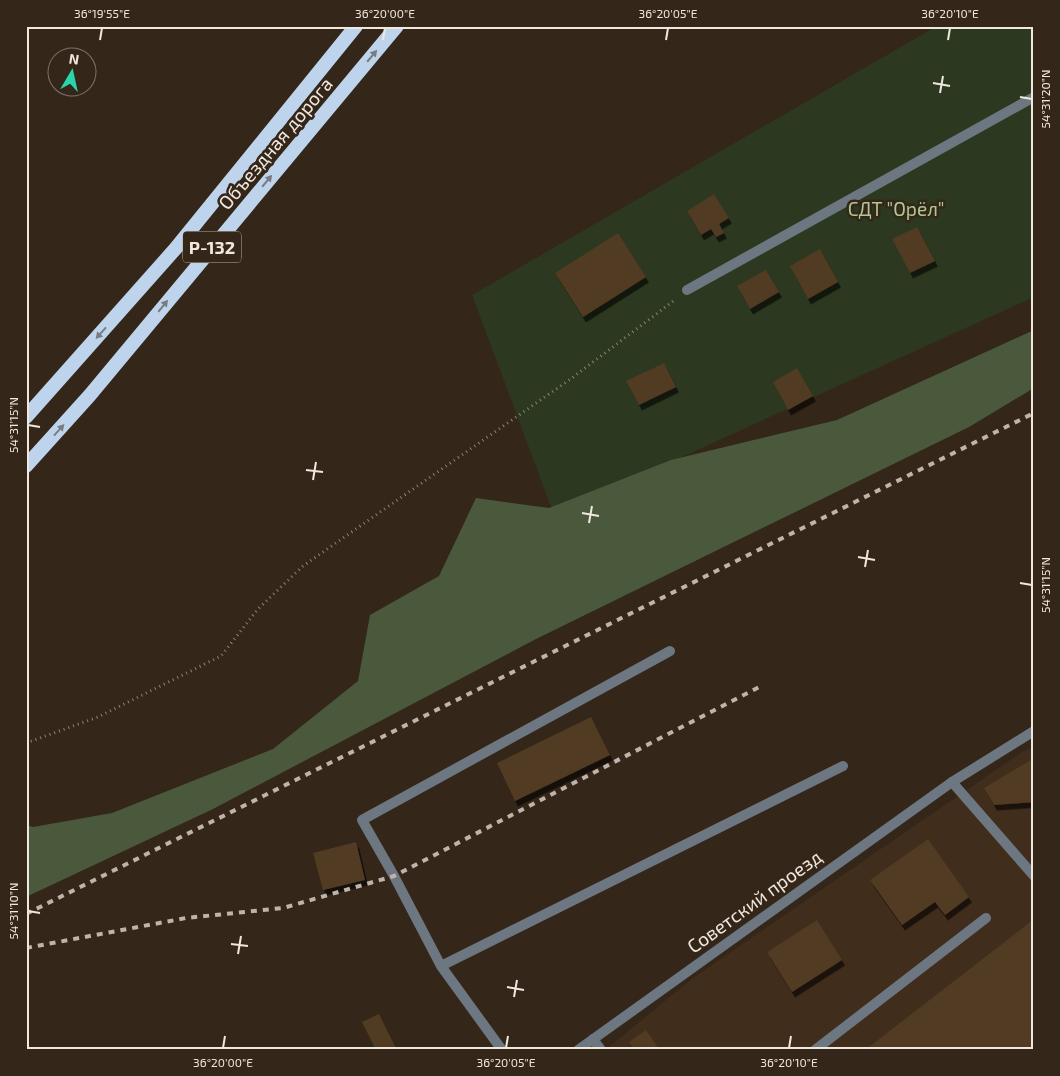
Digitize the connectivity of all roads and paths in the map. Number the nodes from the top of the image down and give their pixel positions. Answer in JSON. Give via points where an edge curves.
{"nodes":[{"id":1,"x":356,"y":26,"type":"edge"},
{"id":2,"x":396,"y":26,"type":"edge"},
{"id":3,"x":1034,"y":97,"type":"edge"},
{"id":4,"x":687,"y":290,"type":"joint"},
{"id":5,"x":26,"y":417,"type":"edge"},
{"id":6,"x":26,"y":466,"type":"edge"},
{"id":7,"x":670,"y":651,"type":"dead end"},
{"id":8,"x":1034,"y":731,"type":"edge"},
{"id":9,"x":26,"y":743,"type":"edge"},
{"id":10,"x":843,"y":766,"type":"dead end"},
{"id":11,"x":952,"y":782,"type":"junction"},
{"id":12,"x":1034,"y":876,"type":"edge"},
{"id":13,"x":986,"y":918,"type":"dead end"},
{"id":14,"x":441,"y":966,"type":"junction"},
{"id":15,"x":592,"y":1039,"type":"junction"},
{"id":16,"x":502,"y":1050,"type":"edge"},
{"id":17,"x":578,"y":1050,"type":"edge"},
{"id":18,"x":601,"y":1050,"type":"edge"},
{"id":19,"x":815,"y":1050,"type":"edge"}],
"edges":[{"from":1,"to":5,"type":"highway","name":"Объездная дорога","number":"Р-132","one_way":true,"via":[[176,248]]},
{"from":6,"to":2,"type":"highway","name":"Объездная дорога","number":"Р-132","one_way":true,"via":[[90,395]]},
{"from":3,"to":4,"type":"street"},
{"from":4,"to":9,"type":"path","via":[[572,378],[303,566],[258,609],[221,656],[98,716]]},
{"from":7,"to":14,"type":"street","via":[[362,820]]},
{"from":8,"to":11,"type":"street","name":"Советский проезд"},
{"from":10,"to":14,"type":"street"},
{"from":11,"to":12,"type":"street"},
{"from":11,"to":15,"type":"street","name":"Советский проезд"},
{"from":13,"to":19,"type":"street"},
{"from":14,"to":16,"type":"street"},
{"from":15,"to":17,"type":"street","name":"Советский проезд"},
{"from":15,"to":18,"type":"street"}]}
